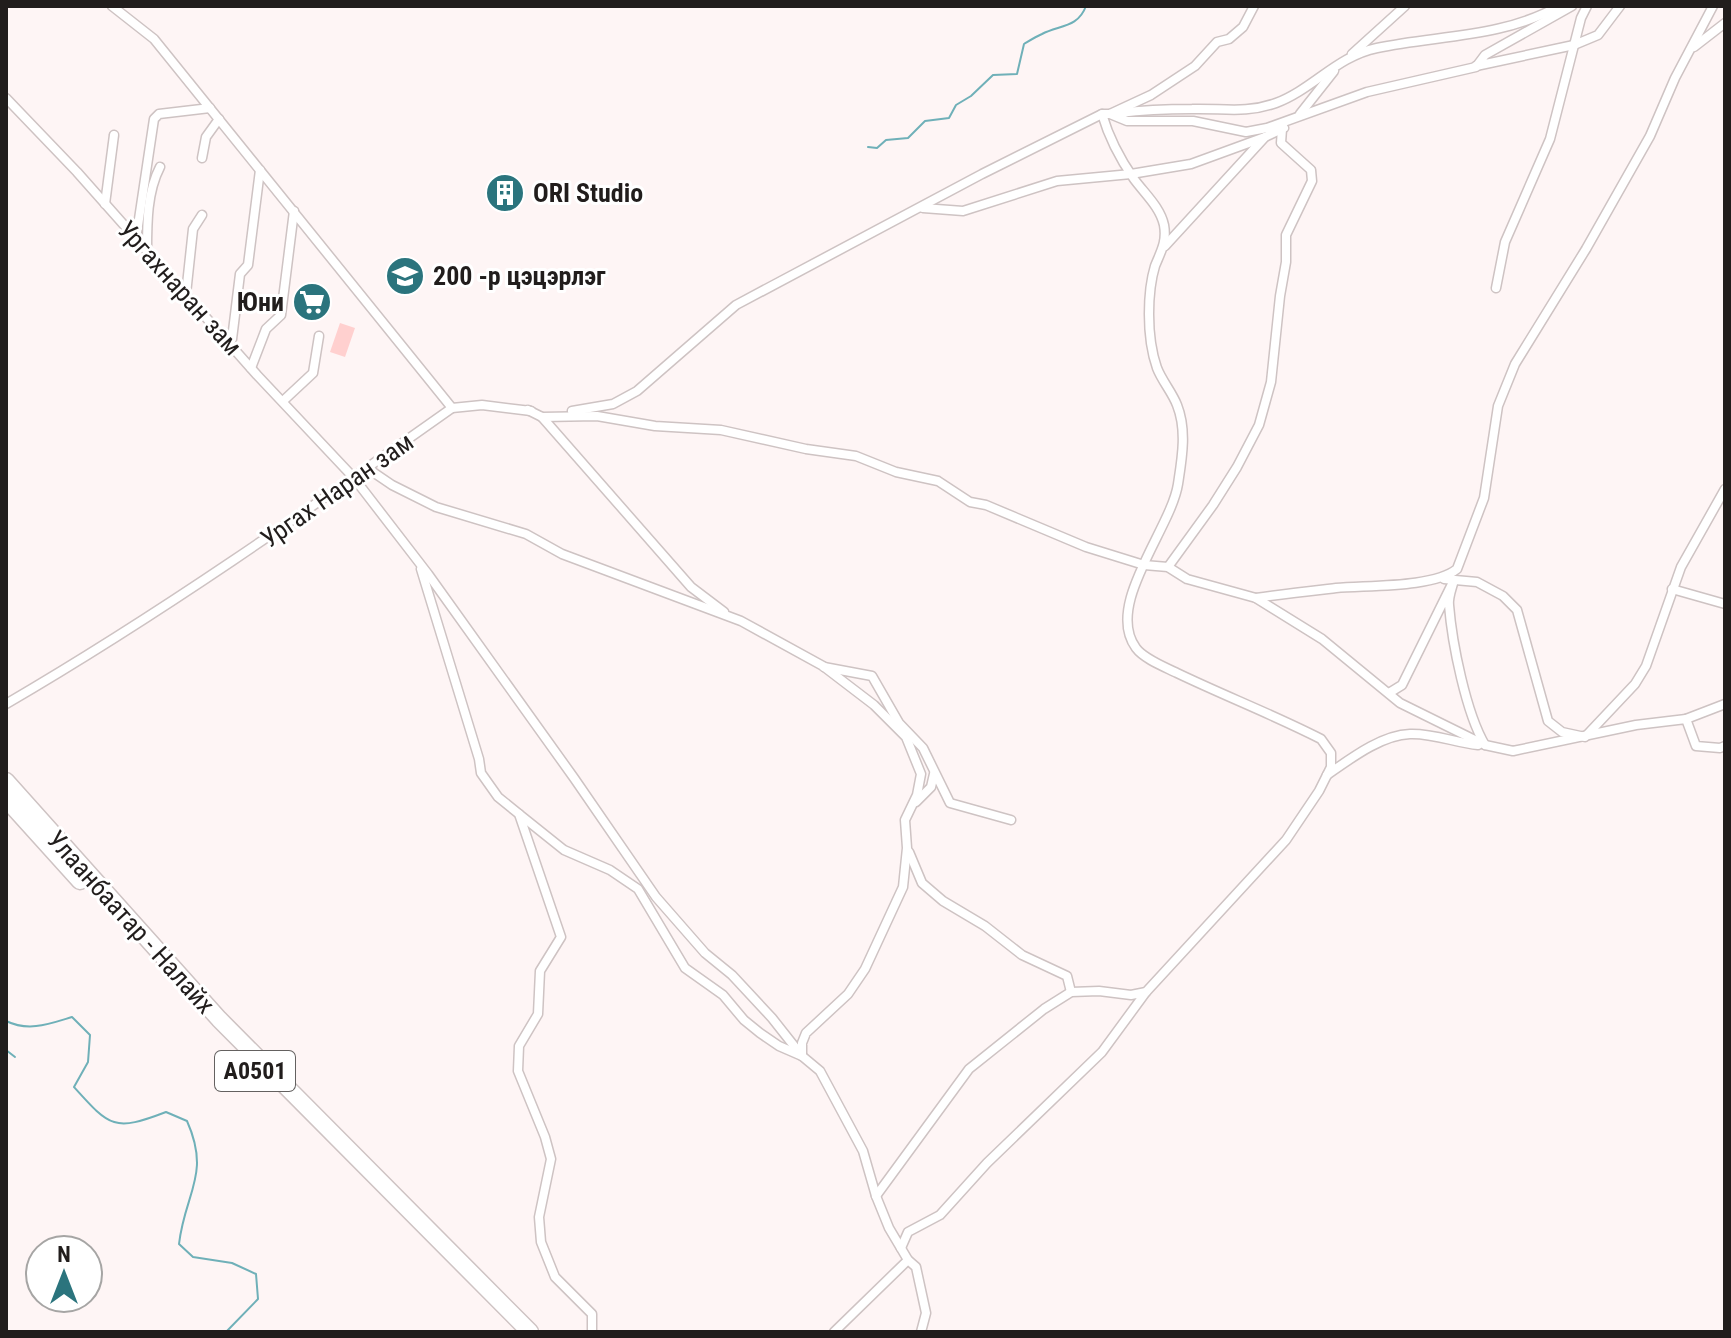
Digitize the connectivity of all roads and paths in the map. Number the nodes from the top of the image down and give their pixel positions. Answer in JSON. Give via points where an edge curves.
{"nodes":[{"id":1,"x":112,"y":6,"type":"edge"},
{"id":2,"x":1254,"y":6,"type":"edge"},
{"id":3,"x":1405,"y":6,"type":"edge"},
{"id":4,"x":1559,"y":6,"type":"edge"},
{"id":5,"x":1572,"y":6,"type":"edge"},
{"id":6,"x":1587,"y":6,"type":"edge"},
{"id":7,"x":1620,"y":6,"type":"edge"},
{"id":8,"x":1713,"y":6,"type":"edge"},
{"id":9,"x":1725,"y":23,"type":"edge"},
{"id":10,"x":1574,"y":45,"type":"junction"},
{"id":11,"x":1691,"y":50,"type":"junction"},
{"id":12,"x":1351,"y":55,"type":"junction"},
{"id":13,"x":1476,"y":67,"type":"junction"},
{"id":14,"x":6,"y":98,"type":"edge"},
{"id":15,"x":210,"y":108,"type":"junction"},
{"id":16,"x":1106,"y":114,"type":"junction"},
{"id":17,"x":1297,"y":117,"type":"junction"},
{"id":18,"x":219,"y":119,"type":"junction"},
{"id":19,"x":1282,"y":129,"type":"junction"},
{"id":20,"x":114,"y":135,"type":"dead end"},
{"id":21,"x":1265,"y":137,"type":"junction"},
{"id":22,"x":202,"y":158,"type":"dead end"},
{"id":23,"x":160,"y":167,"type":"dead end"},
{"id":24,"x":260,"y":170,"type":"junction"},
{"id":25,"x":1131,"y":174,"type":"junction"},
{"id":26,"x":105,"y":204,"type":"junction"},
{"id":27,"x":922,"y":208,"type":"junction"},
{"id":28,"x":294,"y":211,"type":"junction"},
{"id":29,"x":202,"y":215,"type":"dead end"},
{"id":30,"x":136,"y":239,"type":"junction"},
{"id":31,"x":1165,"y":246,"type":"junction"},
{"id":32,"x":147,"y":251,"type":"junction"},
{"id":33,"x":1496,"y":288,"type":"dead end"},
{"id":34,"x":186,"y":294,"type":"junction"},
{"id":35,"x":319,"y":336,"type":"dead end"},
{"id":36,"x":229,"y":343,"type":"junction"},
{"id":37,"x":251,"y":368,"type":"junction"},
{"id":38,"x":283,"y":401,"type":"junction"},
{"id":39,"x":452,"y":408,"type":"junction"},
{"id":40,"x":528,"y":410,"type":"junction"},
{"id":41,"x":542,"y":417,"type":"junction"},
{"id":42,"x":367,"y":468,"type":"junction"},
{"id":43,"x":354,"y":478,"type":"junction"},
{"id":44,"x":1725,"y":489,"type":"edge"},
{"id":45,"x":1144,"y":565,"type":"junction"},
{"id":46,"x":420,"y":566,"type":"junction"},
{"id":47,"x":1168,"y":567,"type":"junction"},
{"id":48,"x":1435,"y":578,"type":"junction"},
{"id":49,"x":1454,"y":580,"type":"junction"},
{"id":50,"x":1672,"y":589,"type":"junction"},
{"id":51,"x":1256,"y":598,"type":"junction"},
{"id":52,"x":1725,"y":604,"type":"edge"},
{"id":53,"x":729,"y":615,"type":"junction"},
{"id":54,"x":823,"y":666,"type":"junction"},
{"id":55,"x":1389,"y":693,"type":"junction"},
{"id":56,"x":6,"y":704,"type":"edge"},
{"id":57,"x":1725,"y":704,"type":"edge"},
{"id":58,"x":1686,"y":719,"type":"junction"},
{"id":59,"x":906,"y":737,"type":"junction"},
{"id":60,"x":1585,"y":737,"type":"junction"},
{"id":61,"x":1485,"y":745,"type":"junction"},
{"id":62,"x":1725,"y":746,"type":"edge"},
{"id":63,"x":934,"y":771,"type":"junction"},
{"id":64,"x":1327,"y":776,"type":"junction"},
{"id":65,"x":6,"y":781,"type":"edge"},
{"id":66,"x":6,"y":799,"type":"edge"},
{"id":67,"x":912,"y":805,"type":"junction"},
{"id":68,"x":519,"y":814,"type":"junction"},
{"id":69,"x":1011,"y":820,"type":"dead end"},
{"id":70,"x":907,"y":848,"type":"junction"},
{"id":71,"x":1071,"y":992,"type":"junction"},
{"id":72,"x":1146,"y":992,"type":"junction"},
{"id":73,"x":802,"y":1056,"type":"junction"},
{"id":74,"x":876,"y":1196,"type":"junction"},
{"id":75,"x":901,"y":1248,"type":"junction"},
{"id":76,"x":908,"y":1260,"type":"junction"},
{"id":77,"x":515,"y":1332,"type":"edge"},
{"id":78,"x":530,"y":1332,"type":"edge"},
{"id":79,"x":592,"y":1332,"type":"edge"},
{"id":80,"x":834,"y":1332,"type":"edge"},
{"id":81,"x":921,"y":1332,"type":"edge"}],
"edges":[{"from":1,"to":15,"type":"street","via":[[154,39]]},
{"from":2,"to":16,"type":"street","via":[[1243,27],[1217,42],[1195,66],[1151,95]]},
{"from":3,"to":12,"type":"street"},
{"from":4,"to":12,"type":"street","via":[[1499,30]]},
{"from":5,"to":13,"type":"street","via":[[1485,55]]},
{"from":6,"to":10,"type":"street"},
{"from":7,"to":10,"type":"street","via":[[1598,35]]},
{"from":8,"to":11,"type":"street"},
{"from":9,"to":11,"type":"street"},
{"from":10,"to":13,"type":"street"},
{"from":10,"to":33,"type":"street","via":[[1550,139],[1505,242]]},
{"from":11,"to":48,"type":"street","via":[[1650,136],[1515,364],[1498,406],[1477,519],[1457,569]]},
{"from":12,"to":16,"type":"street","via":[[1309,86],[1245,111]]},
{"from":12,"to":17,"type":"street"},
{"from":13,"to":17,"type":"street","via":[[1367,92]]},
{"from":14,"to":26,"type":"street","name":"Ургахнаран зам"},
{"from":15,"to":18,"type":"street"},
{"from":15,"to":30,"type":"street","via":[[154,119]]},
{"from":16,"to":17,"type":"street","via":[[1127,121],[1193,121],[1246,132]]},
{"from":16,"to":25,"type":"street","via":[[1109,137]]},
{"from":16,"to":27,"type":"street"},
{"from":17,"to":19,"type":"street"},
{"from":18,"to":22,"type":"street","via":[[206,137]]},
{"from":18,"to":24,"type":"street"},
{"from":19,"to":21,"type":"street"},
{"from":19,"to":47,"type":"street","via":[[1281,143],[1311,170],[1312,181],[1286,235],[1271,382],[1259,425],[1237,467]]},
{"from":20,"to":26,"type":"street"},
{"from":21,"to":25,"type":"street","via":[[1191,164]]},
{"from":21,"to":31,"type":"street"},
{"from":23,"to":32,"type":"street","via":[[147,219]]},
{"from":24,"to":28,"type":"street"},
{"from":24,"to":36,"type":"street","via":[[248,265],[240,274]]},
{"from":25,"to":27,"type":"street","via":[[1057,181],[963,211]]},
{"from":25,"to":31,"type":"street","via":[[1164,224]]},
{"from":26,"to":30,"type":"street","name":"Ургахнаран зам"},
{"from":27,"to":40,"type":"street","via":[[736,305],[659,374],[613,404],[583,411]]},
{"from":28,"to":37,"type":"street","via":[[281,315],[266,329]]},
{"from":28,"to":39,"type":"street"},
{"from":29,"to":34,"type":"street","via":[[193,229]]},
{"from":30,"to":32,"type":"street","name":"Ургахнаран зам"},
{"from":31,"to":45,"type":"street","via":[[1155,268],[1149,313],[1158,369],[1178,407],[1183,455],[1177,490]]},
{"from":32,"to":34,"type":"street","name":"Ургахнаран зам"},
{"from":34,"to":36,"type":"street","name":"Ургахнаран зам"},
{"from":35,"to":38,"type":"street","via":[[313,373]]},
{"from":36,"to":37,"type":"street","name":"Ургахнаран зам"},
{"from":37,"to":38,"type":"street","name":"Ургахнаран зам"},
{"from":38,"to":43,"type":"street","name":"Ургахнаран зам"},
{"from":39,"to":40,"type":"street"},
{"from":39,"to":42,"type":"street","name":"Ургах Наран зам"},
{"from":40,"to":41,"type":"street"},
{"from":41,"to":45,"type":"street","via":[[597,416],[695,427],[856,456],[938,481],[970,502]]},
{"from":41,"to":53,"type":"street","via":[[691,587]]},
{"from":42,"to":43,"type":"street","name":"Ургах Наран зам"},
{"from":42,"to":53,"type":"street","via":[[436,507],[526,534],[579,561]]},
{"from":43,"to":46,"type":"street","name":"Ургахнаран зам"},
{"from":43,"to":56,"type":"street","name":"Ургах Наран зам","via":[[108,645]]},
{"from":44,"to":50,"type":"street"},
{"from":45,"to":47,"type":"street"},
{"from":45,"to":64,"type":"street","via":[[1129,605],[1128,632],[1137,650],[1321,739],[1331,753]]},
{"from":46,"to":68,"type":"street","via":[[481,773]]},
{"from":46,"to":73,"type":"street","name":"Ургахнаран зам","via":[[656,897]]},
{"from":47,"to":51,"type":"street","via":[[1187,579]]},
{"from":48,"to":49,"type":"street"},
{"from":48,"to":51,"type":"street"},
{"from":49,"to":55,"type":"street","via":[[1402,685]]},
{"from":49,"to":60,"type":"street","via":[[1477,582],[1517,610],[1548,721],[1562,732]]},
{"from":49,"to":61,"type":"street","via":[[1448,601],[1458,655],[1474,727]]},
{"from":50,"to":52,"type":"street"},
{"from":50,"to":60,"type":"street","via":[[1646,666]]},
{"from":51,"to":55,"type":"street","via":[[1322,639]]},
{"from":53,"to":54,"type":"street"},
{"from":54,"to":59,"type":"street"},
{"from":54,"to":63,"type":"street","via":[[872,676]]},
{"from":55,"to":61,"type":"street"},
{"from":57,"to":58,"type":"street"},
{"from":58,"to":60,"type":"street"},
{"from":58,"to":62,"type":"street","via":[[1696,746]]},
{"from":59,"to":63,"type":"street"},
{"from":59,"to":67,"type":"street","via":[[921,774]]},
{"from":60,"to":61,"type":"street","via":[[1513,751]]},
{"from":61,"to":64,"type":"street","via":[[1400,735]]},
{"from":63,"to":67,"type":"street","via":[[931,787]]},
{"from":63,"to":69,"type":"street","via":[[950,803]]},
{"from":64,"to":72,"type":"street","via":[[1286,840]]},
{"from":65,"to":78,"type":"highway","name":"Улаанбаатар - Налайх","number":"A0501","via":[[219,1019]]},
{"from":66,"to":77,"type":"highway","name":"Улаанбаатар - Налайх","number":"A0501","via":[[224,1039]]},
{"from":67,"to":70,"type":"street","via":[[905,820]]},
{"from":68,"to":73,"type":"street","via":[[564,850],[638,889],[685,968],[723,995],[760,1033]]},
{"from":68,"to":79,"type":"street","via":[[561,937],[540,971],[538,1014],[519,1046],[518,1071],[551,1159],[539,1217],[541,1242],[555,1277],[592,1314]]},
{"from":70,"to":71,"type":"street","via":[[922,883],[1022,955],[1067,976]]},
{"from":70,"to":73,"type":"street","via":[[903,887],[865,969],[848,994],[806,1033]]},
{"from":71,"to":72,"type":"street"},
{"from":71,"to":74,"type":"street","via":[[969,1069]]},
{"from":72,"to":75,"type":"street","via":[[1102,1052],[940,1215],[908,1232]]},
{"from":73,"to":74,"type":"street","name":"Ургахнаран зам","via":[[820,1071],[847,1119]]},
{"from":74,"to":75,"type":"street","name":"Ургахнаран зам"},
{"from":75,"to":76,"type":"street","name":"Ургахнаран зам"},
{"from":76,"to":80,"type":"street"},
{"from":76,"to":81,"type":"street","name":"Ургахнаран зам","via":[[916,1267],[926,1313]]}]}
